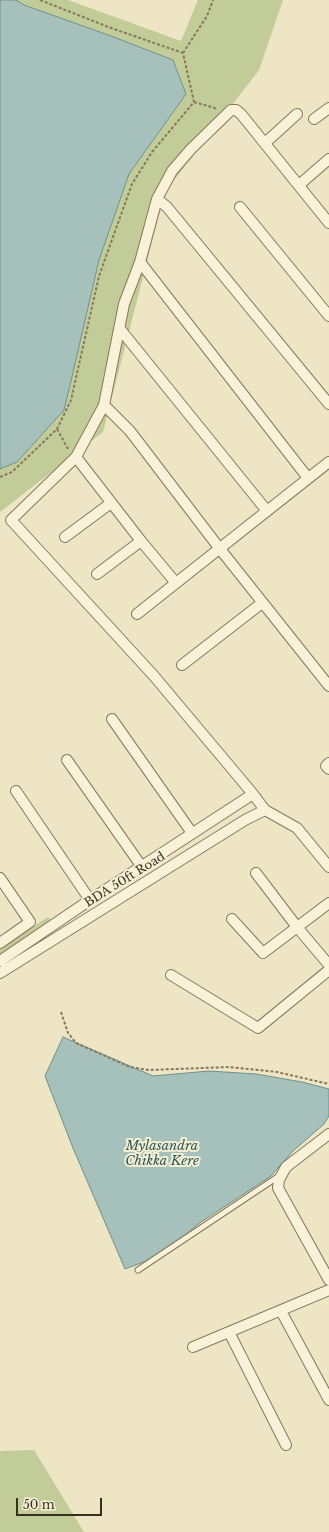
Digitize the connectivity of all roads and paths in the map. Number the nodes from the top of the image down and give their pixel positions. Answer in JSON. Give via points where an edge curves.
{"nodes":[{"id":1,"x":40,"y":0,"type":"edge"},
{"id":2,"x":213,"y":0,"type":"edge"},
{"id":3,"x":183,"y":53,"type":"junction"},
{"id":4,"x":194,"y":102,"type":"junction"},
{"id":5,"x":329,"y":108,"type":"edge"},
{"id":6,"x":236,"y":110,"type":"junction"},
{"id":7,"x":297,"y":114,"type":"dead end"},
{"id":8,"x":314,"y":119,"type":"dead end"},
{"id":9,"x":265,"y":143,"type":"junction"},
{"id":10,"x":329,"y":159,"type":"edge"},
{"id":11,"x":299,"y":185,"type":"junction"},
{"id":12,"x":157,"y":199,"type":"junction"},
{"id":13,"x":240,"y":207,"type":"dead end"},
{"id":14,"x":329,"y":223,"type":"edge"},
{"id":15,"x":140,"y":262,"type":"junction"},
{"id":16,"x":329,"y":316,"type":"edge"},
{"id":17,"x":120,"y":329,"type":"junction"},
{"id":18,"x":329,"y":404,"type":"edge"},
{"id":19,"x":104,"y":405,"type":"junction"},
{"id":20,"x":57,"y":429,"type":"junction"},
{"id":21,"x":75,"y":458,"type":"junction"},
{"id":22,"x":329,"y":462,"type":"edge"},
{"id":23,"x":0,"y":477,"type":"edge"},
{"id":24,"x":308,"y":478,"type":"junction"},
{"id":25,"x":111,"y":503,"type":"junction"},
{"id":26,"x":267,"y":511,"type":"junction"},
{"id":27,"x":65,"y":537,"type":"dead end"},
{"id":28,"x":141,"y":540,"type":"junction"},
{"id":29,"x":220,"y":549,"type":"junction"},
{"id":30,"x":97,"y":574,"type":"dead end"},
{"id":31,"x":176,"y":583,"type":"junction"},
{"id":32,"x":262,"y":603,"type":"junction"},
{"id":33,"x":137,"y":614,"type":"dead end"},
{"id":34,"x":182,"y":665,"type":"dead end"},
{"id":35,"x":329,"y":686,"type":"edge"},
{"id":36,"x":112,"y":719,"type":"dead end"},
{"id":37,"x":67,"y":760,"type":"dead end"},
{"id":38,"x":329,"y":764,"type":"edge"},
{"id":39,"x":329,"y":769,"type":"edge"},
{"id":40,"x":16,"y":791,"type":"dead end"},
{"id":41,"x":253,"y":794,"type":"junction"},
{"id":42,"x":265,"y":810,"type":"junction"},
{"id":43,"x":192,"y":833,"type":"junction"},
{"id":44,"x":142,"y":867,"type":"junction"},
{"id":45,"x":329,"y":867,"type":"edge"},
{"id":46,"x":256,"y":873,"type":"dead end"},
{"id":47,"x":0,"y":878,"type":"edge"},
{"id":48,"x":90,"y":900,"type":"junction"},
{"id":49,"x":329,"y":902,"type":"edge"},
{"id":50,"x":232,"y":918,"type":"dead end"},
{"id":51,"x":297,"y":927,"type":"junction"},
{"id":52,"x":0,"y":943,"type":"edge"},
{"id":53,"x":0,"y":961,"type":"edge"},
{"id":54,"x":329,"y":965,"type":"edge"},
{"id":55,"x":329,"y":970,"type":"edge"},
{"id":56,"x":0,"y":973,"type":"edge"},
{"id":57,"x":171,"y":975,"type":"dead end"},
{"id":58,"x":60,"y":1012,"type":"dead end"},
{"id":59,"x":329,"y":1084,"type":"edge"},
{"id":60,"x":329,"y":1134,"type":"edge"},
{"id":61,"x":281,"y":1174,"type":"junction"},
{"id":62,"x":138,"y":1270,"type":"dead end"},
{"id":63,"x":329,"y":1280,"type":"edge"},
{"id":64,"x":329,"y":1290,"type":"edge"},
{"id":65,"x":281,"y":1311,"type":"junction"},
{"id":66,"x":229,"y":1332,"type":"junction"},
{"id":67,"x":193,"y":1347,"type":"dead end"},
{"id":68,"x":329,"y":1400,"type":"edge"},
{"id":69,"x":286,"y":1445,"type":"dead end"}],
"edges":[{"from":1,"to":3,"type":"path"},
{"from":2,"to":3,"type":"path","via":[[207,16]]},
{"from":3,"to":4,"type":"path"},
{"from":4,"to":6,"type":"path","via":[[216,109]]},
{"from":4,"to":20,"type":"path","via":[[152,152],[132,184],[99,276],[71,400]]},
{"from":5,"to":8,"type":"street"},
{"from":6,"to":9,"type":"street"},
{"from":6,"to":12,"type":"street","via":[[231,110],[191,149],[172,171]]},
{"from":7,"to":9,"type":"street"},
{"from":9,"to":11,"type":"street"},
{"from":10,"to":11,"type":"street"},
{"from":11,"to":14,"type":"street"},
{"from":12,"to":15,"type":"street"},
{"from":12,"to":18,"type":"street","via":[[167,207]]},
{"from":13,"to":16,"type":"street"},
{"from":15,"to":17,"type":"street","via":[[124,304]]},
{"from":15,"to":24,"type":"street"},
{"from":17,"to":19,"type":"street"},
{"from":17,"to":26,"type":"street"},
{"from":19,"to":21,"type":"street"},
{"from":19,"to":29,"type":"street","via":[[130,431]]},
{"from":20,"to":21,"type":"path"},
{"from":20,"to":23,"type":"path","via":[[12,472]]},
{"from":21,"to":25,"type":"street"},
{"from":21,"to":41,"type":"street","via":[[10,520],[154,676]]},
{"from":22,"to":24,"type":"street"},
{"from":24,"to":26,"type":"street"},
{"from":25,"to":27,"type":"street"},
{"from":25,"to":28,"type":"street"},
{"from":26,"to":29,"type":"street"},
{"from":28,"to":30,"type":"street"},
{"from":28,"to":31,"type":"street"},
{"from":29,"to":31,"type":"street"},
{"from":29,"to":32,"type":"street"},
{"from":31,"to":33,"type":"street"},
{"from":32,"to":34,"type":"street"},
{"from":32,"to":35,"type":"street"},
{"from":36,"to":43,"type":"street"},
{"from":37,"to":44,"type":"street"},
{"from":38,"to":39,"type":"street","via":[[326,766]]},
{"from":40,"to":48,"type":"street"},
{"from":41,"to":42,"type":"street"},
{"from":41,"to":43,"type":"street","name":"BDA 50ft Road"},
{"from":42,"to":45,"type":"street","via":[[297,828]]},
{"from":42,"to":56,"type":"street","name":"BDA 50ft Road"},
{"from":43,"to":44,"type":"street","name":"BDA 50ft Road"},
{"from":44,"to":48,"type":"street","name":"BDA 50ft Road"},
{"from":46,"to":51,"type":"street"},
{"from":47,"to":52,"type":"street","via":[[30,922]]},
{"from":48,"to":53,"type":"street","name":"BDA 50ft Road"},
{"from":49,"to":51,"type":"street"},
{"from":50,"to":51,"type":"street","via":[[262,954]]},
{"from":51,"to":54,"type":"street"},
{"from":55,"to":57,"type":"street","via":[[258,1028]]},
{"from":58,"to":59,"type":"path","via":[[68,1033],[76,1043],[130,1066],[149,1070],[229,1067],[277,1072]]},
{"from":60,"to":61,"type":"street","via":[[286,1167]]},
{"from":61,"to":62,"type":"lane"},
{"from":61,"to":63,"type":"street","via":[[278,1188]]},
{"from":64,"to":65,"type":"street"},
{"from":65,"to":66,"type":"street"},
{"from":65,"to":68,"type":"street"},
{"from":66,"to":67,"type":"street"},
{"from":66,"to":69,"type":"street"}]}
